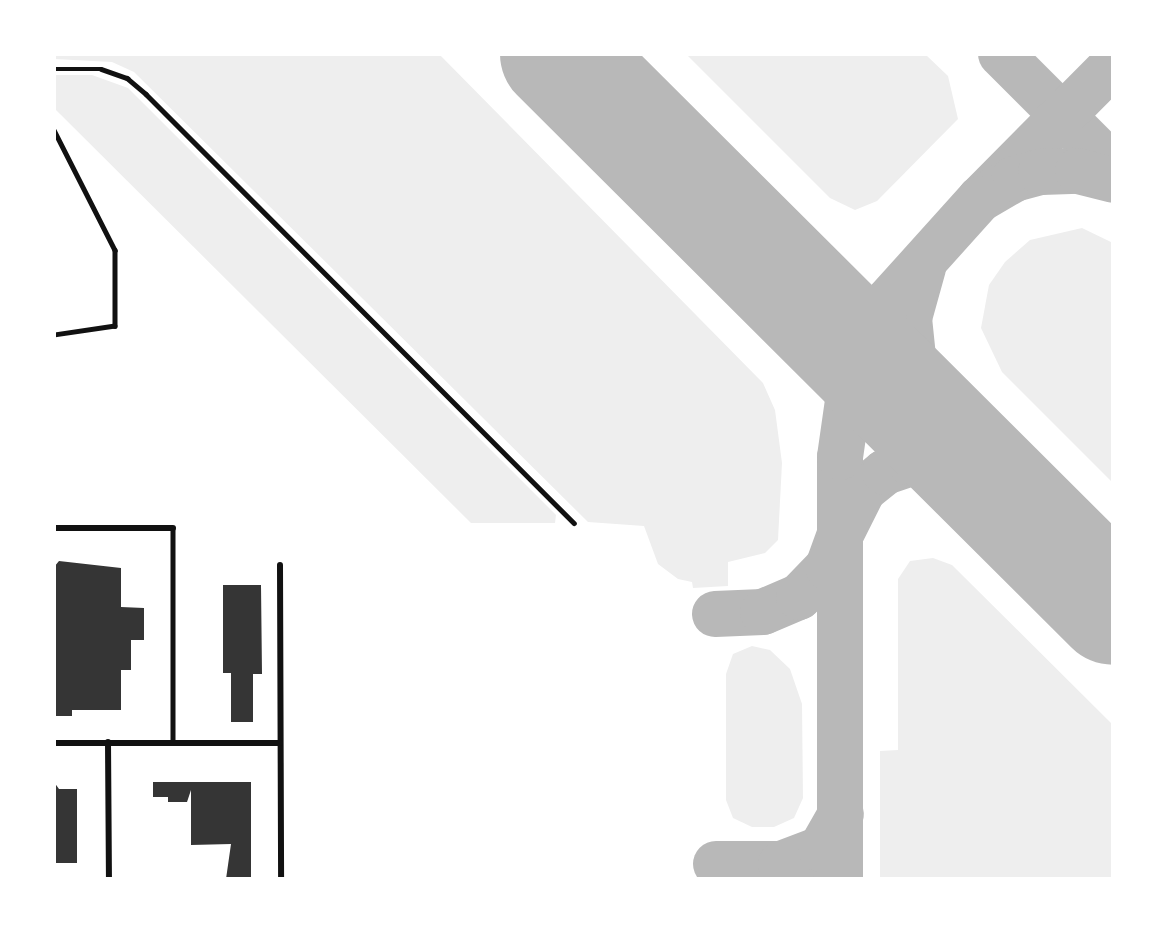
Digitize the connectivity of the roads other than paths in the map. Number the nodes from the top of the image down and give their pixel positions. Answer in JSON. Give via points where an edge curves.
{"nodes":[{"id":1,"x":54,"y":69,"type":"edge"},
{"id":2,"x":54,"y":130,"type":"edge"},
{"id":3,"x":54,"y":334,"type":"edge"},
{"id":4,"x":574,"y":523,"type":"dead end"},
{"id":5,"x":54,"y":528,"type":"edge"},
{"id":6,"x":173,"y":528,"type":"joint"},
{"id":7,"x":280,"y":565,"type":"dead end"},
{"id":8,"x":54,"y":742,"type":"edge"},
{"id":9,"x":108,"y":742,"type":"junction"},
{"id":10,"x":173,"y":743,"type":"junction"},
{"id":11,"x":280,"y":743,"type":"junction"},
{"id":12,"x":109,"y":879,"type":"edge"},
{"id":13,"x":281,"y":879,"type":"edge"}],
"edges":[{"from":1,"to":4,"type":"lane","via":[[101,69],[127,78],[146,94]]},
{"from":2,"to":3,"type":"lane","via":[[115,250],[115,326]]},
{"from":5,"to":6,"type":"street"},
{"from":6,"to":10,"type":"lane"},
{"from":7,"to":11,"type":"street"},
{"from":8,"to":9,"type":"street"},
{"from":9,"to":10,"type":"street"},
{"from":9,"to":12,"type":"street"},
{"from":10,"to":11,"type":"street"},
{"from":11,"to":13,"type":"street"}]}
